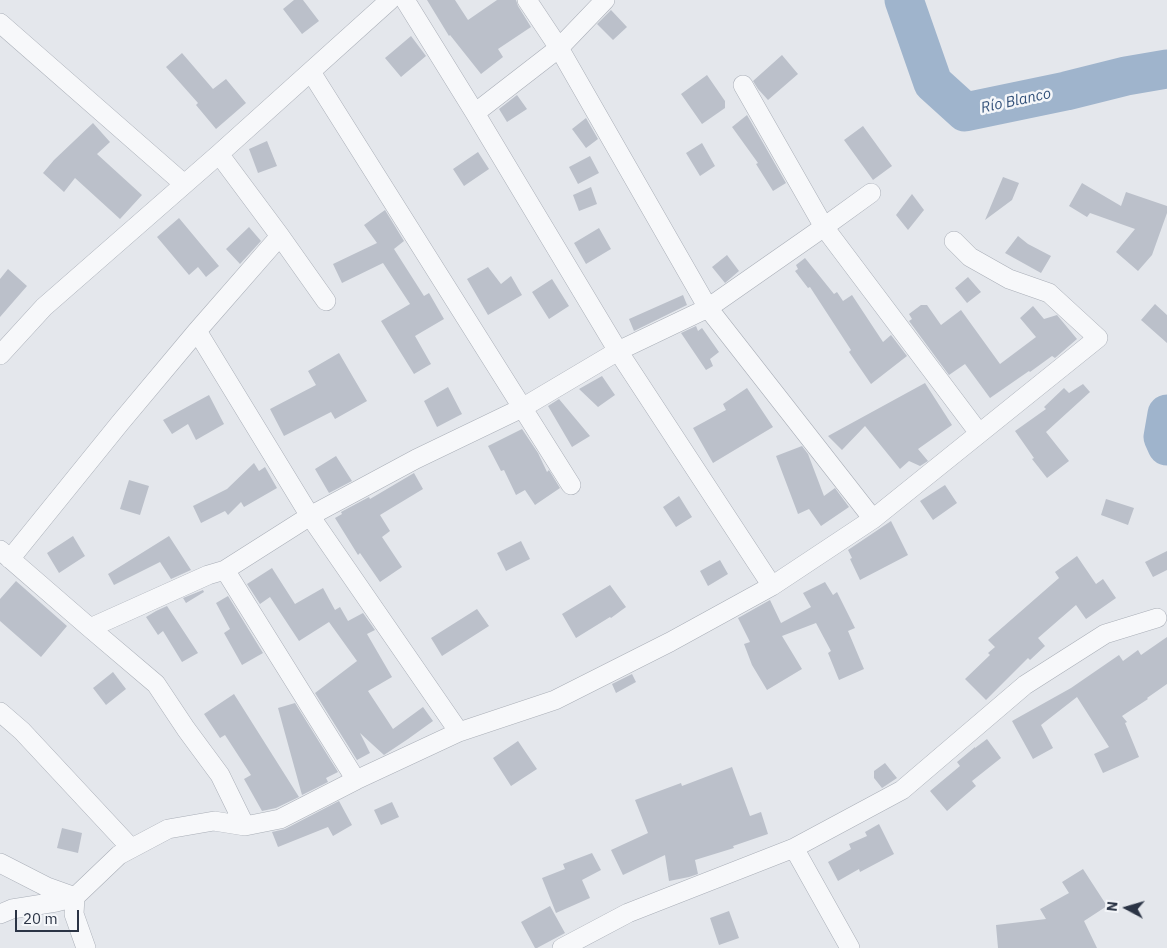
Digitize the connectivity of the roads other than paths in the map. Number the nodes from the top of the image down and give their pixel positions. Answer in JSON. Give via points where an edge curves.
{"nodes":[{"id":1,"x":390,"y":0,"type":"edge"},
{"id":2,"x":405,"y":0,"type":"edge"},
{"id":3,"x":527,"y":0,"type":"edge"},
{"id":4,"x":605,"y":0,"type":"edge"},
{"id":5,"x":0,"y":23,"type":"edge"},
{"id":6,"x":559,"y":48,"type":"junction"},
{"id":7,"x":311,"y":72,"type":"junction"},
{"id":8,"x":743,"y":85,"type":"dead end"},
{"id":9,"x":475,"y":113,"type":"junction"},
{"id":10,"x":219,"y":154,"type":"junction"},
{"id":11,"x":184,"y":184,"type":"junction"},
{"id":12,"x":871,"y":193,"type":"dead end"},
{"id":13,"x":824,"y":227,"type":"junction"},
{"id":14,"x":280,"y":236,"type":"junction"},
{"id":15,"x":954,"y":242,"type":"dead end"},
{"id":16,"x":326,"y":301,"type":"dead end"},
{"id":17,"x":708,"y":308,"type":"junction"},
{"id":18,"x":197,"y":331,"type":"junction"},
{"id":19,"x":618,"y":351,"type":"junction"},
{"id":20,"x":0,"y":355,"type":"edge"},
{"id":21,"x":522,"y":408,"type":"junction"},
{"id":22,"x":979,"y":433,"type":"junction"},
{"id":23,"x":571,"y":485,"type":"dead end"},
{"id":24,"x":310,"y":516,"type":"junction"},
{"id":25,"x":872,"y":518,"type":"junction"},
{"id":26,"x":5,"y":554,"type":"edge"},
{"id":27,"x":225,"y":570,"type":"junction"},
{"id":28,"x":772,"y":586,"type":"junction"},
{"id":29,"x":1157,"y":618,"type":"dead end"},
{"id":30,"x":90,"y":628,"type":"junction"},
{"id":31,"x":0,"y":712,"type":"edge"},
{"id":32,"x":459,"y":732,"type":"junction"},
{"id":33,"x":356,"y":780,"type":"junction"},
{"id":34,"x":245,"y":826,"type":"junction"},
{"id":35,"x":131,"y":848,"type":"junction"},
{"id":36,"x":794,"y":848,"type":"junction"},
{"id":37,"x":0,"y":863,"type":"edge"},
{"id":38,"x":75,"y":897,"type":"junction"},
{"id":39,"x":0,"y":914,"type":"edge"},
{"id":40,"x":86,"y":948,"type":"edge"},
{"id":41,"x":562,"y":948,"type":"edge"},
{"id":42,"x":850,"y":948,"type":"edge"}],
"edges":[{"from":1,"to":7,"type":"street"},
{"from":2,"to":9,"type":"street"},
{"from":3,"to":6,"type":"street"},
{"from":4,"to":6,"type":"street"},
{"from":5,"to":11,"type":"street"},
{"from":6,"to":9,"type":"street"},
{"from":6,"to":17,"type":"street"},
{"from":7,"to":10,"type":"street"},
{"from":7,"to":21,"type":"street"},
{"from":8,"to":13,"type":"street"},
{"from":9,"to":19,"type":"street"},
{"from":10,"to":11,"type":"street"},
{"from":10,"to":14,"type":"street"},
{"from":11,"to":20,"type":"street","via":[[44,307]]},
{"from":12,"to":13,"type":"street"},
{"from":13,"to":17,"type":"street"},
{"from":13,"to":22,"type":"street"},
{"from":14,"to":16,"type":"street"},
{"from":14,"to":18,"type":"street"},
{"from":15,"to":22,"type":"street","via":[[970,257],[994,270],[1049,293],[1098,338]]},
{"from":17,"to":19,"type":"street"},
{"from":17,"to":25,"type":"street"},
{"from":18,"to":24,"type":"street"},
{"from":18,"to":26,"type":"street"},
{"from":19,"to":21,"type":"street"},
{"from":19,"to":28,"type":"street"},
{"from":21,"to":23,"type":"street"},
{"from":21,"to":24,"type":"street","via":[[416,459]]},
{"from":22,"to":25,"type":"street"},
{"from":24,"to":27,"type":"street"},
{"from":24,"to":32,"type":"street"},
{"from":25,"to":28,"type":"street"},
{"from":26,"to":30,"type":"street"},
{"from":27,"to":30,"type":"street"},
{"from":27,"to":33,"type":"street"},
{"from":28,"to":32,"type":"street","via":[[555,700]]},
{"from":29,"to":36,"type":"street","via":[[1105,634],[1025,685],[902,790]]},
{"from":30,"to":34,"type":"street","via":[[156,684],[220,775]]},
{"from":31,"to":35,"type":"street","via":[[22,731]]},
{"from":32,"to":33,"type":"street"},
{"from":33,"to":34,"type":"street","via":[[280,819]]},
{"from":34,"to":35,"type":"street","via":[[214,822],[168,829]]},
{"from":35,"to":38,"type":"street","via":[[119,855]]},
{"from":36,"to":41,"type":"street","via":[[628,913]]},
{"from":36,"to":42,"type":"street"},
{"from":37,"to":38,"type":"street"},
{"from":38,"to":39,"type":"street"},
{"from":38,"to":40,"type":"street","via":[[74,914]]}]}
